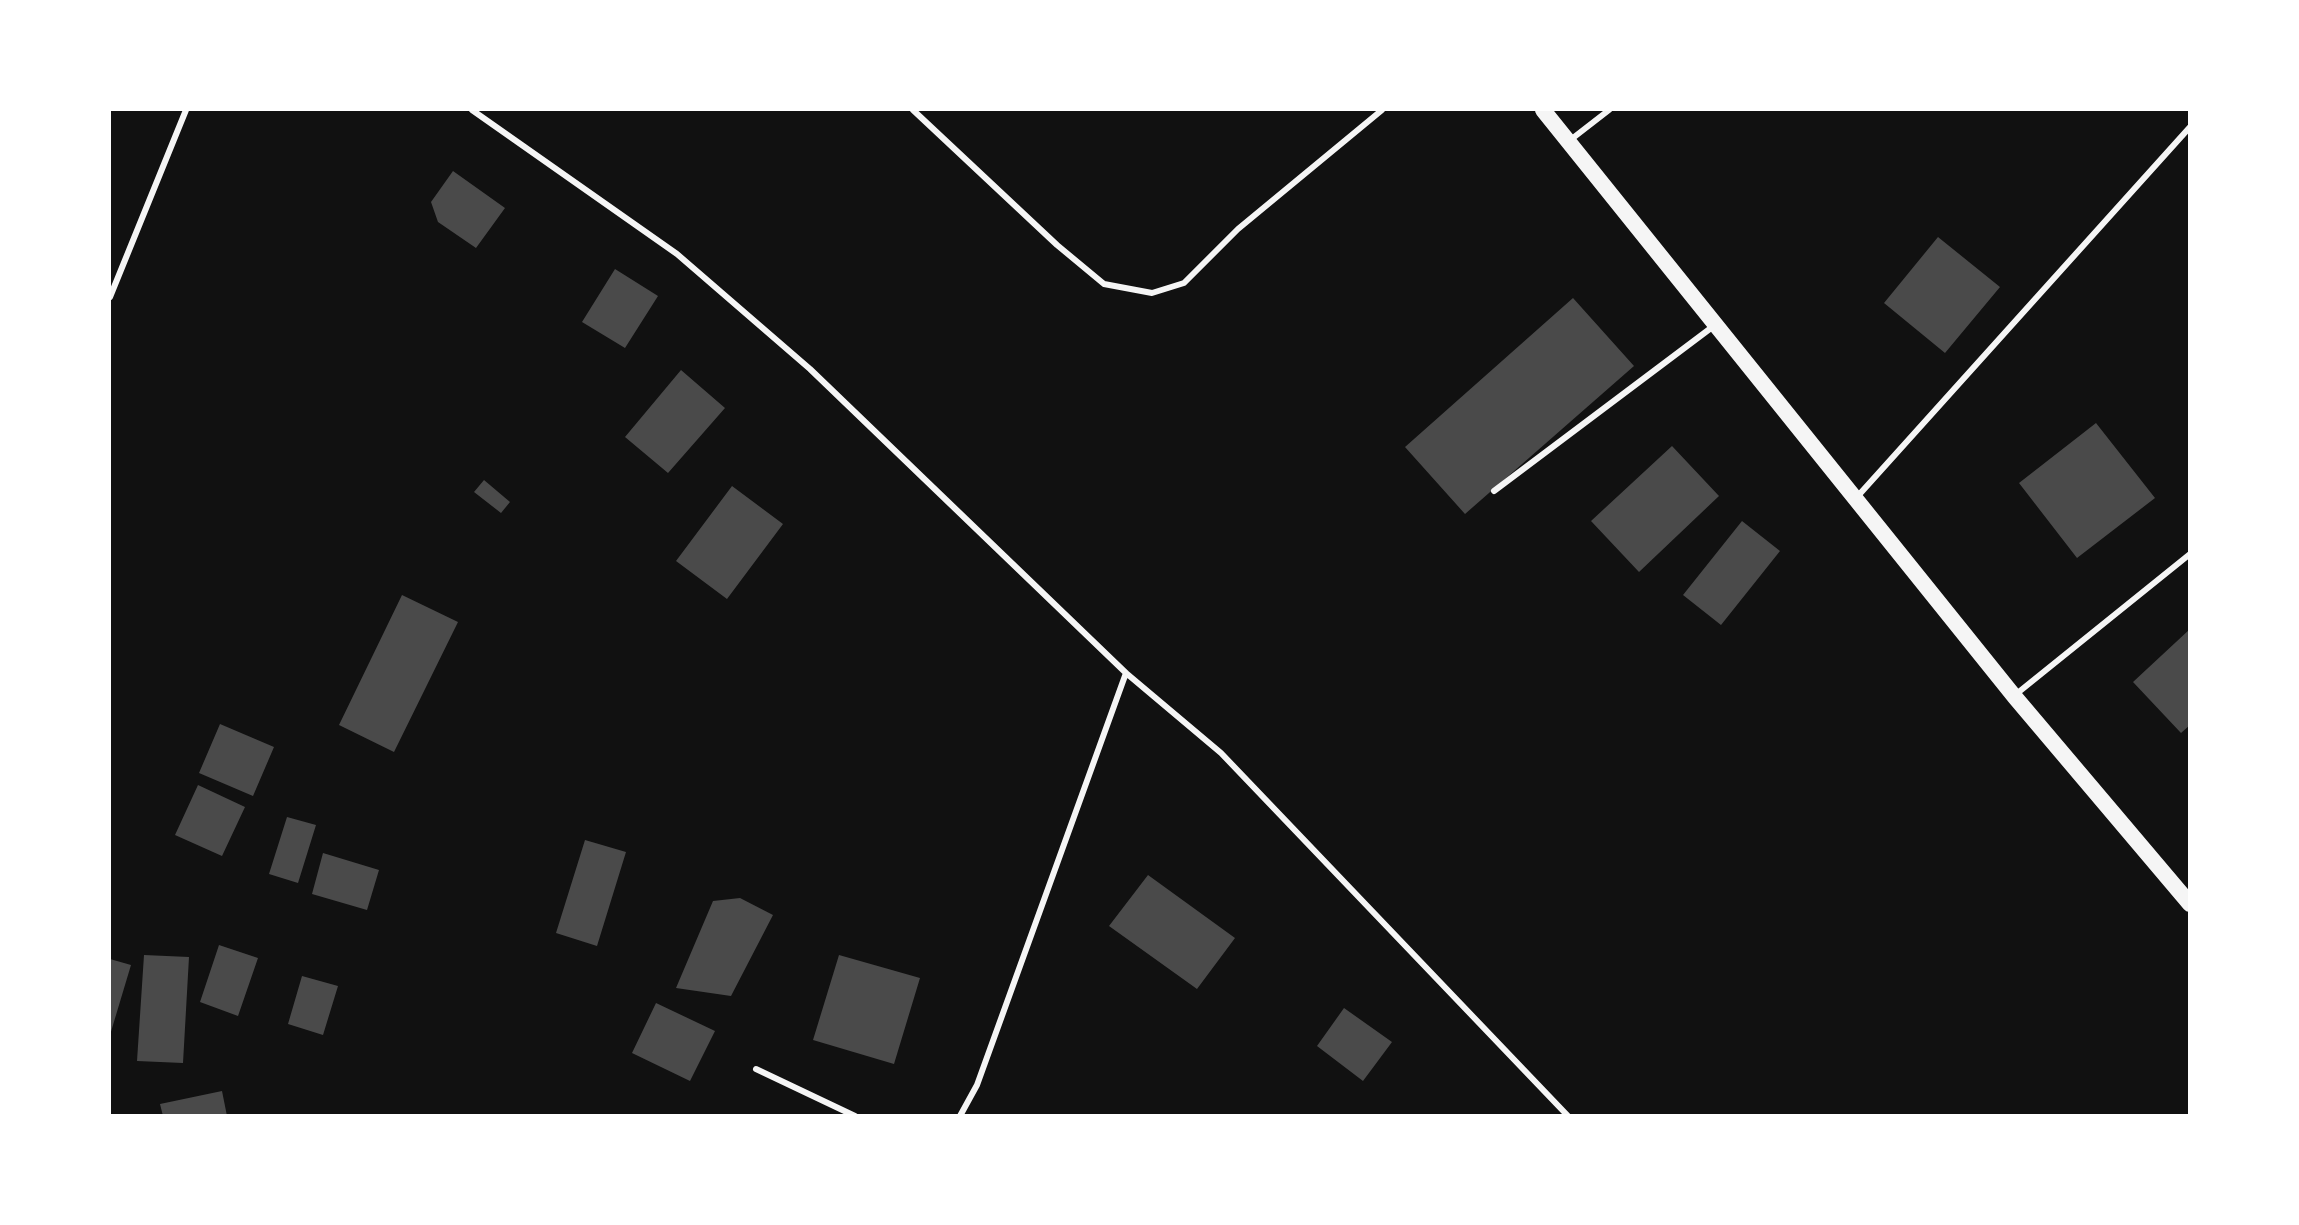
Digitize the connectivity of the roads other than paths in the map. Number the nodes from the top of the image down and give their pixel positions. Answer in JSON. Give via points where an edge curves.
{"nodes":[{"id":1,"x":186,"y":110,"type":"edge"},
{"id":2,"x":472,"y":110,"type":"edge"},
{"id":3,"x":913,"y":110,"type":"edge"},
{"id":4,"x":1382,"y":110,"type":"edge"},
{"id":5,"x":1544,"y":110,"type":"edge"},
{"id":6,"x":1609,"y":110,"type":"edge"},
{"id":7,"x":2190,"y":127,"type":"edge"},
{"id":8,"x":1568,"y":141,"type":"junction"},
{"id":9,"x":110,"y":297,"type":"edge"},
{"id":10,"x":1716,"y":325,"type":"junction"},
{"id":11,"x":1494,"y":491,"type":"dead end"},
{"id":12,"x":1856,"y":499,"type":"junction"},
{"id":13,"x":2190,"y":554,"type":"edge"},
{"id":14,"x":1126,"y":673,"type":"junction"},
{"id":15,"x":2014,"y":696,"type":"junction"},
{"id":16,"x":2190,"y":904,"type":"edge"},
{"id":17,"x":756,"y":1069,"type":"dead end"},
{"id":18,"x":855,"y":1116,"type":"edge"},
{"id":19,"x":960,"y":1116,"type":"edge"},
{"id":20,"x":1568,"y":1116,"type":"edge"}],
"edges":[{"from":1,"to":9,"type":"street"},
{"from":2,"to":14,"type":"street","via":[[677,254],[810,369]]},
{"from":3,"to":4,"type":"street","via":[[1104,284],[1152,293],[1184,283],[1238,229]]},
{"from":5,"to":8,"type":"highway"},
{"from":6,"to":8,"type":"street"},
{"from":7,"to":12,"type":"street"},
{"from":8,"to":10,"type":"highway"},
{"from":10,"to":11,"type":"street"},
{"from":10,"to":12,"type":"highway"},
{"from":12,"to":15,"type":"highway"},
{"from":13,"to":15,"type":"street"},
{"from":14,"to":19,"type":"street","via":[[977,1085]]},
{"from":14,"to":20,"type":"street","via":[[1221,753]]},
{"from":15,"to":16,"type":"highway"},
{"from":17,"to":18,"type":"street"}]}
